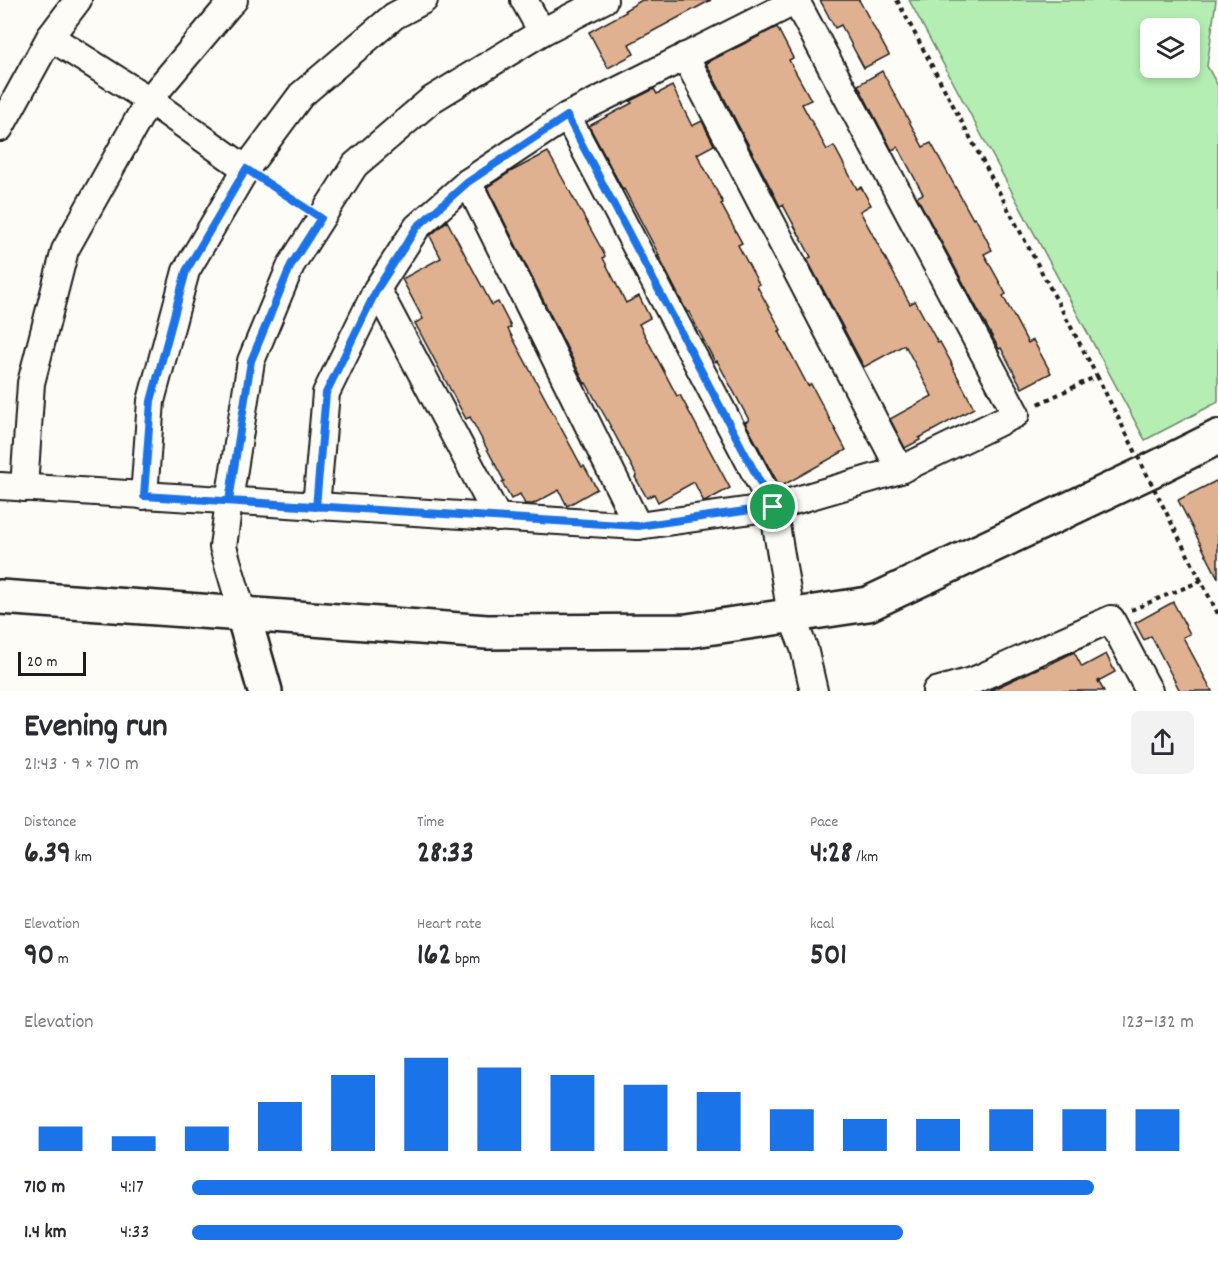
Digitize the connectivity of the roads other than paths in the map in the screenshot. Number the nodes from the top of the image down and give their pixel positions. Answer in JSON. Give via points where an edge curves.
{"nodes":[{"id":1,"x":78,"y":0,"type":"edge"},
{"id":2,"x":234,"y":0,"type":"edge"},
{"id":3,"x":424,"y":0,"type":"edge"},
{"id":4,"x":524,"y":0,"type":"edge"},
{"id":5,"x":604,"y":0,"type":"edge"},
{"id":6,"x":542,"y":32,"type":"junction"},
{"id":7,"x":50,"y":37,"type":"junction"},
{"id":8,"x":686,"y":56,"type":"junction"},
{"id":9,"x":149,"y":100,"type":"junction"},
{"id":10,"x":567,"y":116,"type":"junction"},
{"id":11,"x":0,"y":128,"type":"edge"},
{"id":12,"x":246,"y":169,"type":"junction"},
{"id":13,"x":468,"y":182,"type":"junction"},
{"id":14,"x":377,"y":289,"type":"junction"},
{"id":15,"x":1218,"y":437,"type":"edge"},
{"id":16,"x":900,"y":470,"type":"junction"},
{"id":17,"x":12,"y":487,"type":"edge"},
{"id":18,"x":144,"y":496,"type":"junction"},
{"id":19,"x":229,"y":501,"type":"junction"},
{"id":20,"x":316,"y":507,"type":"junction"},
{"id":21,"x":773,"y":507,"type":"junction"},
{"id":22,"x":498,"y":518,"type":"junction"},
{"id":23,"x":638,"y":526,"type":"junction"},
{"id":24,"x":0,"y":597,"type":"edge"},
{"id":25,"x":243,"y":614,"type":"junction"},
{"id":26,"x":791,"y":615,"type":"junction"},
{"id":27,"x":978,"y":685,"type":"edge"},
{"id":28,"x":265,"y":691,"type":"edge"},
{"id":29,"x":814,"y":691,"type":"edge"},
{"id":30,"x":936,"y":691,"type":"edge"},
{"id":31,"x":1149,"y":691,"type":"edge"}],
"edges":[{"from":1,"to":7,"type":"street"},
{"from":2,"to":9,"type":"street"},
{"from":3,"to":12,"type":"street","via":[[394,16],[301,94]]},
{"from":4,"to":6,"type":"street"},
{"from":5,"to":6,"type":"street"},
{"from":6,"to":19,"type":"street","via":[[431,100],[355,165],[291,265],[251,361]]},
{"from":7,"to":9,"type":"street"},
{"from":7,"to":11,"type":"street"},
{"from":8,"to":10,"type":"street"},
{"from":8,"to":16,"type":"street"},
{"from":8,"to":16,"type":"street","via":[[796,1],[1016,414]]},
{"from":9,"to":12,"type":"street"},
{"from":9,"to":17,"type":"street","via":[[65,250],[31,383]]},
{"from":10,"to":13,"type":"street"},
{"from":10,"to":21,"type":"street"},
{"from":12,"to":18,"type":"street","via":[[186,271],[151,401]]},
{"from":13,"to":14,"type":"street","via":[[417,227]]},
{"from":13,"to":23,"type":"street"},
{"from":14,"to":20,"type":"street","via":[[326,393]]},
{"from":14,"to":22,"type":"street"},
{"from":15,"to":26,"type":"street","via":[[868,604]]},
{"from":16,"to":21,"type":"street"},
{"from":17,"to":18,"type":"street"},
{"from":18,"to":19,"type":"street"},
{"from":19,"to":20,"type":"street"},
{"from":19,"to":25,"type":"street","via":[[223,547]]},
{"from":20,"to":22,"type":"street"},
{"from":21,"to":23,"type":"street"},
{"from":21,"to":26,"type":"street"},
{"from":22,"to":23,"type":"street"},
{"from":24,"to":25,"type":"street"},
{"from":25,"to":26,"type":"street","via":[[487,632],[687,631]]},
{"from":25,"to":28,"type":"street"},
{"from":26,"to":29,"type":"street"},
{"from":27,"to":30,"type":"street"},
{"from":27,"to":31,"type":"street","via":[[1111,619]]}]}
